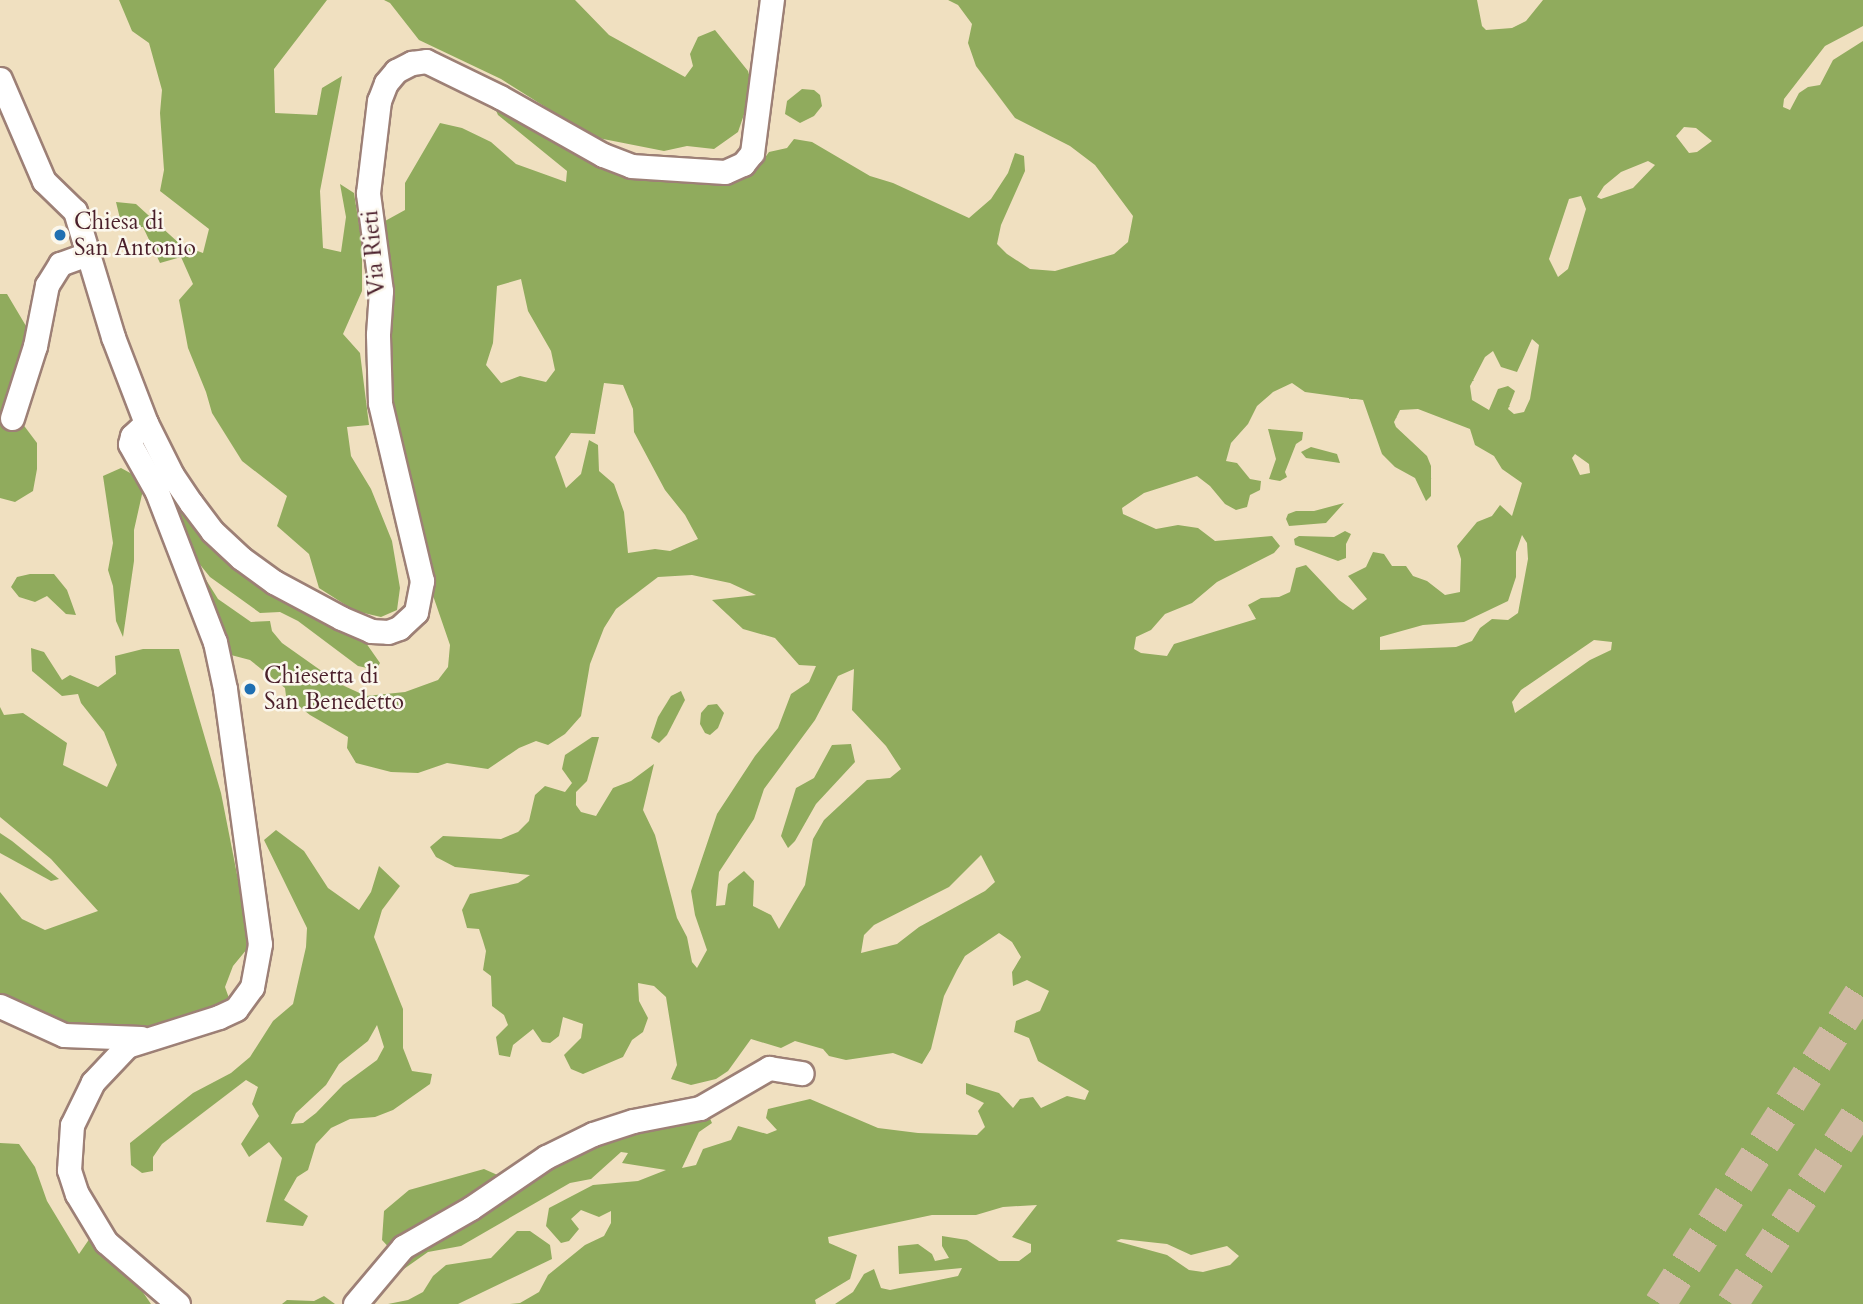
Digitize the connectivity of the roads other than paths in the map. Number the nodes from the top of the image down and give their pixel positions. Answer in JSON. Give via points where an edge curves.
{"nodes":[{"id":1,"x":772,"y":0,"type":"edge"},
{"id":2,"x":0,"y":79,"type":"edge"},
{"id":3,"x":88,"y":254,"type":"junction"},
{"id":4,"x":12,"y":418,"type":"dead end"},
{"id":5,"x":146,"y":423,"type":"junction"},
{"id":6,"x":0,"y":1006,"type":"edge"},
{"id":7,"x":148,"y":1038,"type":"junction"},
{"id":8,"x":802,"y":1073,"type":"dead end"},
{"id":9,"x":178,"y":1304,"type":"edge"},
{"id":10,"x":355,"y":1304,"type":"edge"}],
"edges":[{"from":1,"to":5,"type":"street","name":"Via Rieti","via":[[752,153],[743,164],[725,172],[665,169],[603,155],[426,61],[396,71],[386,83],[379,101],[368,193],[380,291],[380,403],[422,581],[416,612],[398,628],[371,631],[341,618],[241,558],[191,503]]},
{"from":2,"to":3,"type":"street","name":"Via Rieti","via":[[44,181],[75,211]]},
{"from":3,"to":4,"type":"street","via":[[60,264],[47,285],[35,346]]},
{"from":3,"to":5,"type":"street","name":"Via Rieti"},
{"from":5,"to":7,"type":"street","via":[[130,444],[157,492],[215,642],[260,944],[251,986],[236,1009]]},
{"from":6,"to":7,"type":"street","via":[[64,1035]]},
{"from":7,"to":9,"type":"street","via":[[127,1046],[93,1082],[72,1125],[69,1170],[76,1194],[106,1242]]},
{"from":8,"to":10,"type":"street","via":[[768,1068],[700,1108],[633,1121],[546,1157],[403,1247]]}]}
